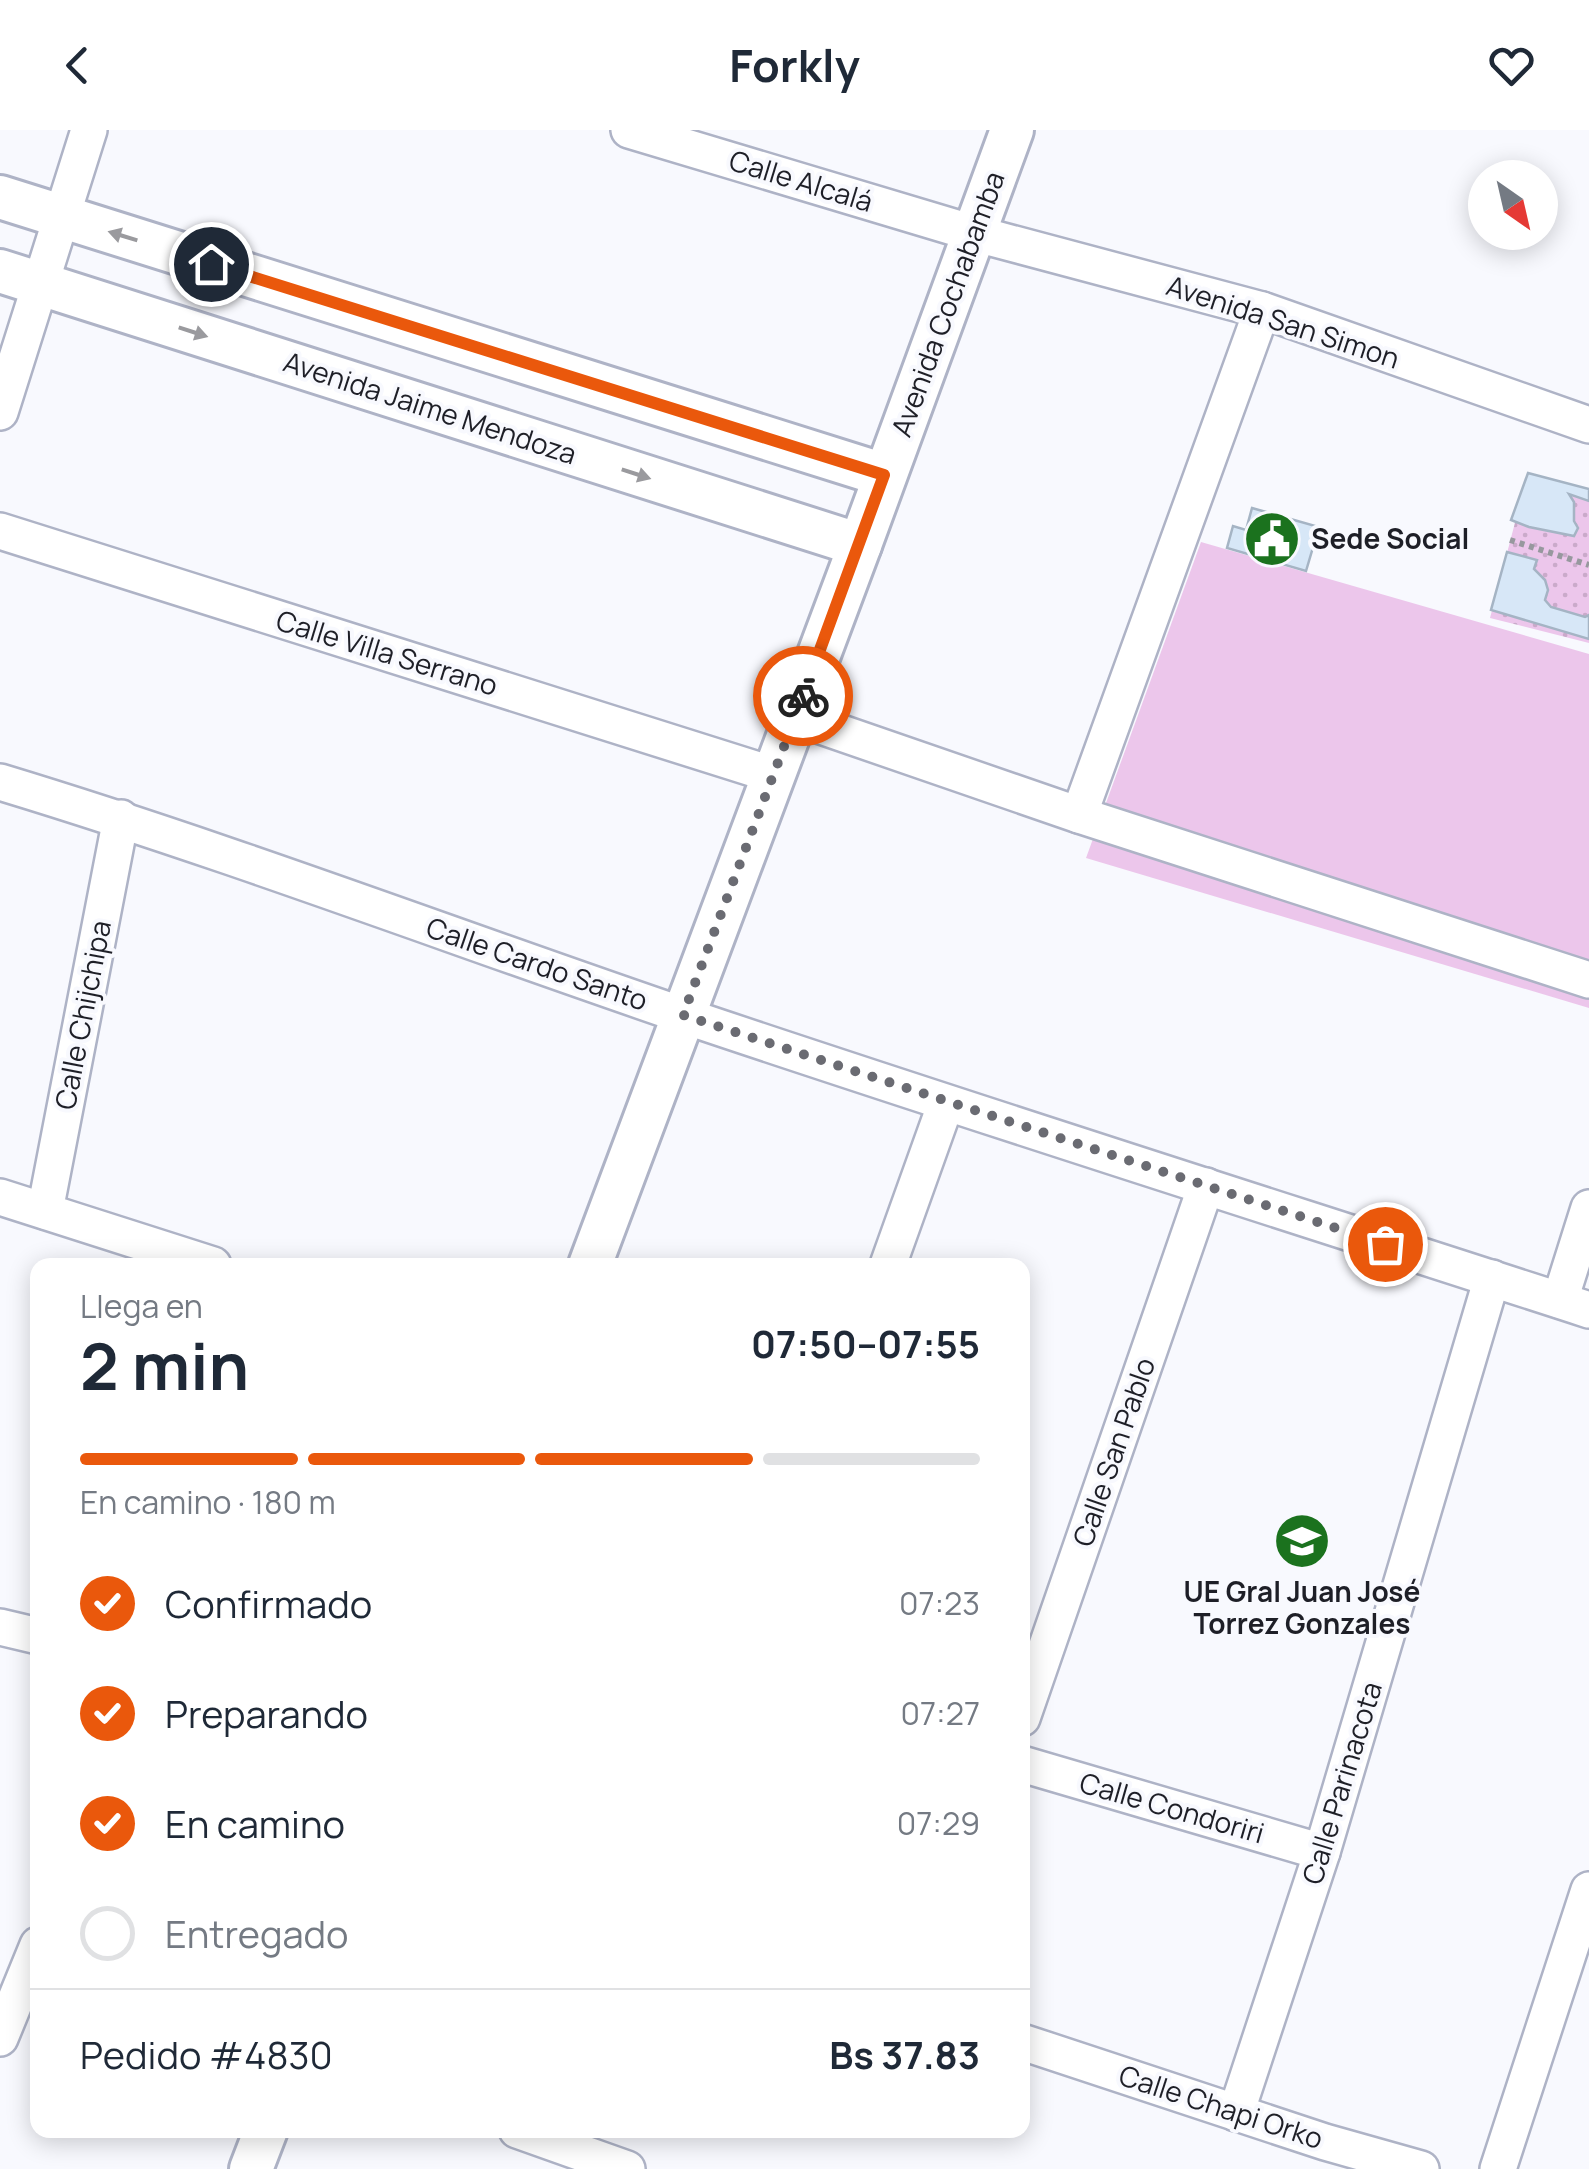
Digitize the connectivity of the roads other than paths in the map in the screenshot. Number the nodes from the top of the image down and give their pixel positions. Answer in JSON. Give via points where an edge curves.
{"nodes":[{"id":1,"x":89,"y":130,"type":"edge"},
{"id":2,"x":628,"y":130,"type":"edge"},
{"id":3,"x":1012,"y":130,"type":"edge"},
{"id":4,"x":0,"y":197,"type":"edge"},
{"id":5,"x":62,"y":217,"type":"junction"},
{"id":6,"x":974,"y":233,"type":"junction"},
{"id":7,"x":0,"y":271,"type":"edge"},
{"id":8,"x":42,"y":284,"type":"junction"},
{"id":9,"x":1262,"y":310,"type":"junction"},
{"id":10,"x":0,"y":412,"type":"edge"},
{"id":11,"x":1589,"y":424,"type":"edge"},
{"id":12,"x":884,"y":475,"type":"junction"},
{"id":13,"x":0,"y":532,"type":"edge"},
{"id":14,"x":860,"y":545,"type":"junction"},
{"id":15,"x":795,"y":717,"type":"junction"},
{"id":16,"x":774,"y":775,"type":"junction"},
{"id":17,"x":0,"y":782,"type":"edge"},
{"id":18,"x":1078,"y":814,"type":"junction"},
{"id":19,"x":121,"y":818,"type":"junction"},
{"id":20,"x":1589,"y":980,"type":"edge"},
{"id":21,"x":683,"y":1015,"type":"junction"},
{"id":22,"x":946,"y":1102,"type":"junction"},
{"id":23,"x":1206,"y":1186,"type":"junction"},
{"id":24,"x":0,"y":1197,"type":"edge"},
{"id":25,"x":1589,"y":1208,"type":"edge"},
{"id":26,"x":46,"y":1212,"type":"junction"},
{"id":27,"x":191,"y":1258,"type":"edge"},
{"id":28,"x":593,"y":1258,"type":"edge"},
{"id":29,"x":890,"y":1258,"type":"edge"},
{"id":30,"x":1492,"y":1278,"type":"junction"},
{"id":31,"x":1574,"y":1305,"type":"edge"},
{"id":32,"x":0,"y":1627,"type":"edge"},
{"id":33,"x":30,"y":1634,"type":"edge"},
{"id":34,"x":1030,"y":1695,"type":"edge"},
{"id":35,"x":1030,"y":1766,"type":"edge"},
{"id":36,"x":1322,"y":1852,"type":"junction"},
{"id":37,"x":1589,"y":1890,"type":"edge"},
{"id":38,"x":1581,"y":1944,"type":"edge"},
{"id":39,"x":30,"y":1964,"type":"edge"},
{"id":40,"x":0,"y":2038,"type":"edge"},
{"id":41,"x":1030,"y":2045,"type":"edge"},
{"id":42,"x":1236,"y":2113,"type":"junction"},
{"id":43,"x":263,"y":2138,"type":"edge"},
{"id":44,"x":539,"y":2138,"type":"edge"},
{"id":45,"x":1321,"y":2156,"type":"edge"},
{"id":46,"x":252,"y":2169,"type":"edge"},
{"id":47,"x":626,"y":2169,"type":"edge"},
{"id":48,"x":1421,"y":2169,"type":"edge"},
{"id":49,"x":1498,"y":2169,"type":"edge"}],
"edges":[{"from":1,"to":5,"type":"street"},
{"from":2,"to":6,"type":"street","name":"Calle Alcalá"},
{"from":3,"to":6,"type":"main road","name":"Avenida Cochabamba"},
{"from":4,"to":5,"type":"main road"},
{"from":5,"to":8,"type":"street"},
{"from":12,"to":5,"type":"main road","one_way":true},
{"from":6,"to":9,"type":"street","name":"Avenida San Simon"},
{"from":6,"to":12,"type":"main road","name":"Avenida Cochabamba"},
{"from":7,"to":8,"type":"main road","name":"Avenida Jaime Mendoza"},
{"from":8,"to":10,"type":"street"},
{"from":8,"to":14,"type":"main road","name":"Avenida Jaime Mendoza","one_way":true},
{"from":9,"to":11,"type":"street","name":"Avenida San Simon"},
{"from":9,"to":18,"type":"street"},
{"from":12,"to":14,"type":"main road","name":"Avenida Cochabamba"},
{"from":13,"to":16,"type":"street","name":"Calle Villa Serrano"},
{"from":14,"to":15,"type":"main road","name":"Avenida Cochabamba"},
{"from":15,"to":16,"type":"main road","name":"Avenida Cochabamba"},
{"from":15,"to":18,"type":"street"},
{"from":16,"to":21,"type":"main road","name":"Avenida Cochabamba"},
{"from":17,"to":19,"type":"street","name":"Calle Cardo Santo"},
{"from":18,"to":20,"type":"street"},
{"from":19,"to":21,"type":"street","name":"Calle Cardo Santo"},
{"from":19,"to":26,"type":"street","name":"Calle Chijchipa"},
{"from":21,"to":22,"type":"street","name":"Calle Cardo Santo"},
{"from":21,"to":28,"type":"main road","name":"Avenida Cochabamba"},
{"from":22,"to":23,"type":"street","name":"Calle Cardo Santo"},
{"from":22,"to":29,"type":"street"},
{"from":23,"to":30,"type":"street","name":"Calle Cardo Santo"},
{"from":23,"to":34,"type":"street","name":"Calle San Pablo"},
{"from":24,"to":26,"type":"street"},
{"from":25,"to":31,"type":"street"},
{"from":26,"to":27,"type":"street"},
{"from":30,"to":31,"type":"street","name":"Calle Cardo Santo"},
{"from":30,"to":36,"type":"street","name":"Calle Parinacota"},
{"from":32,"to":33,"type":"street"},
{"from":35,"to":36,"type":"street","name":"Calle Condoriri"},
{"from":36,"to":42,"type":"street","name":"Calle Parinacota"},
{"from":37,"to":38,"type":"street"},
{"from":38,"to":49,"type":"street"},
{"from":39,"to":40,"type":"street"},
{"from":41,"to":42,"type":"street","name":"Calle Chapi Orko"},
{"from":42,"to":45,"type":"street","name":"Calle Chapi Orko"},
{"from":43,"to":46,"type":"main road"},
{"from":44,"to":47,"type":"street"},
{"from":45,"to":48,"type":"street","name":"Calle Chapi Orko"}]}
